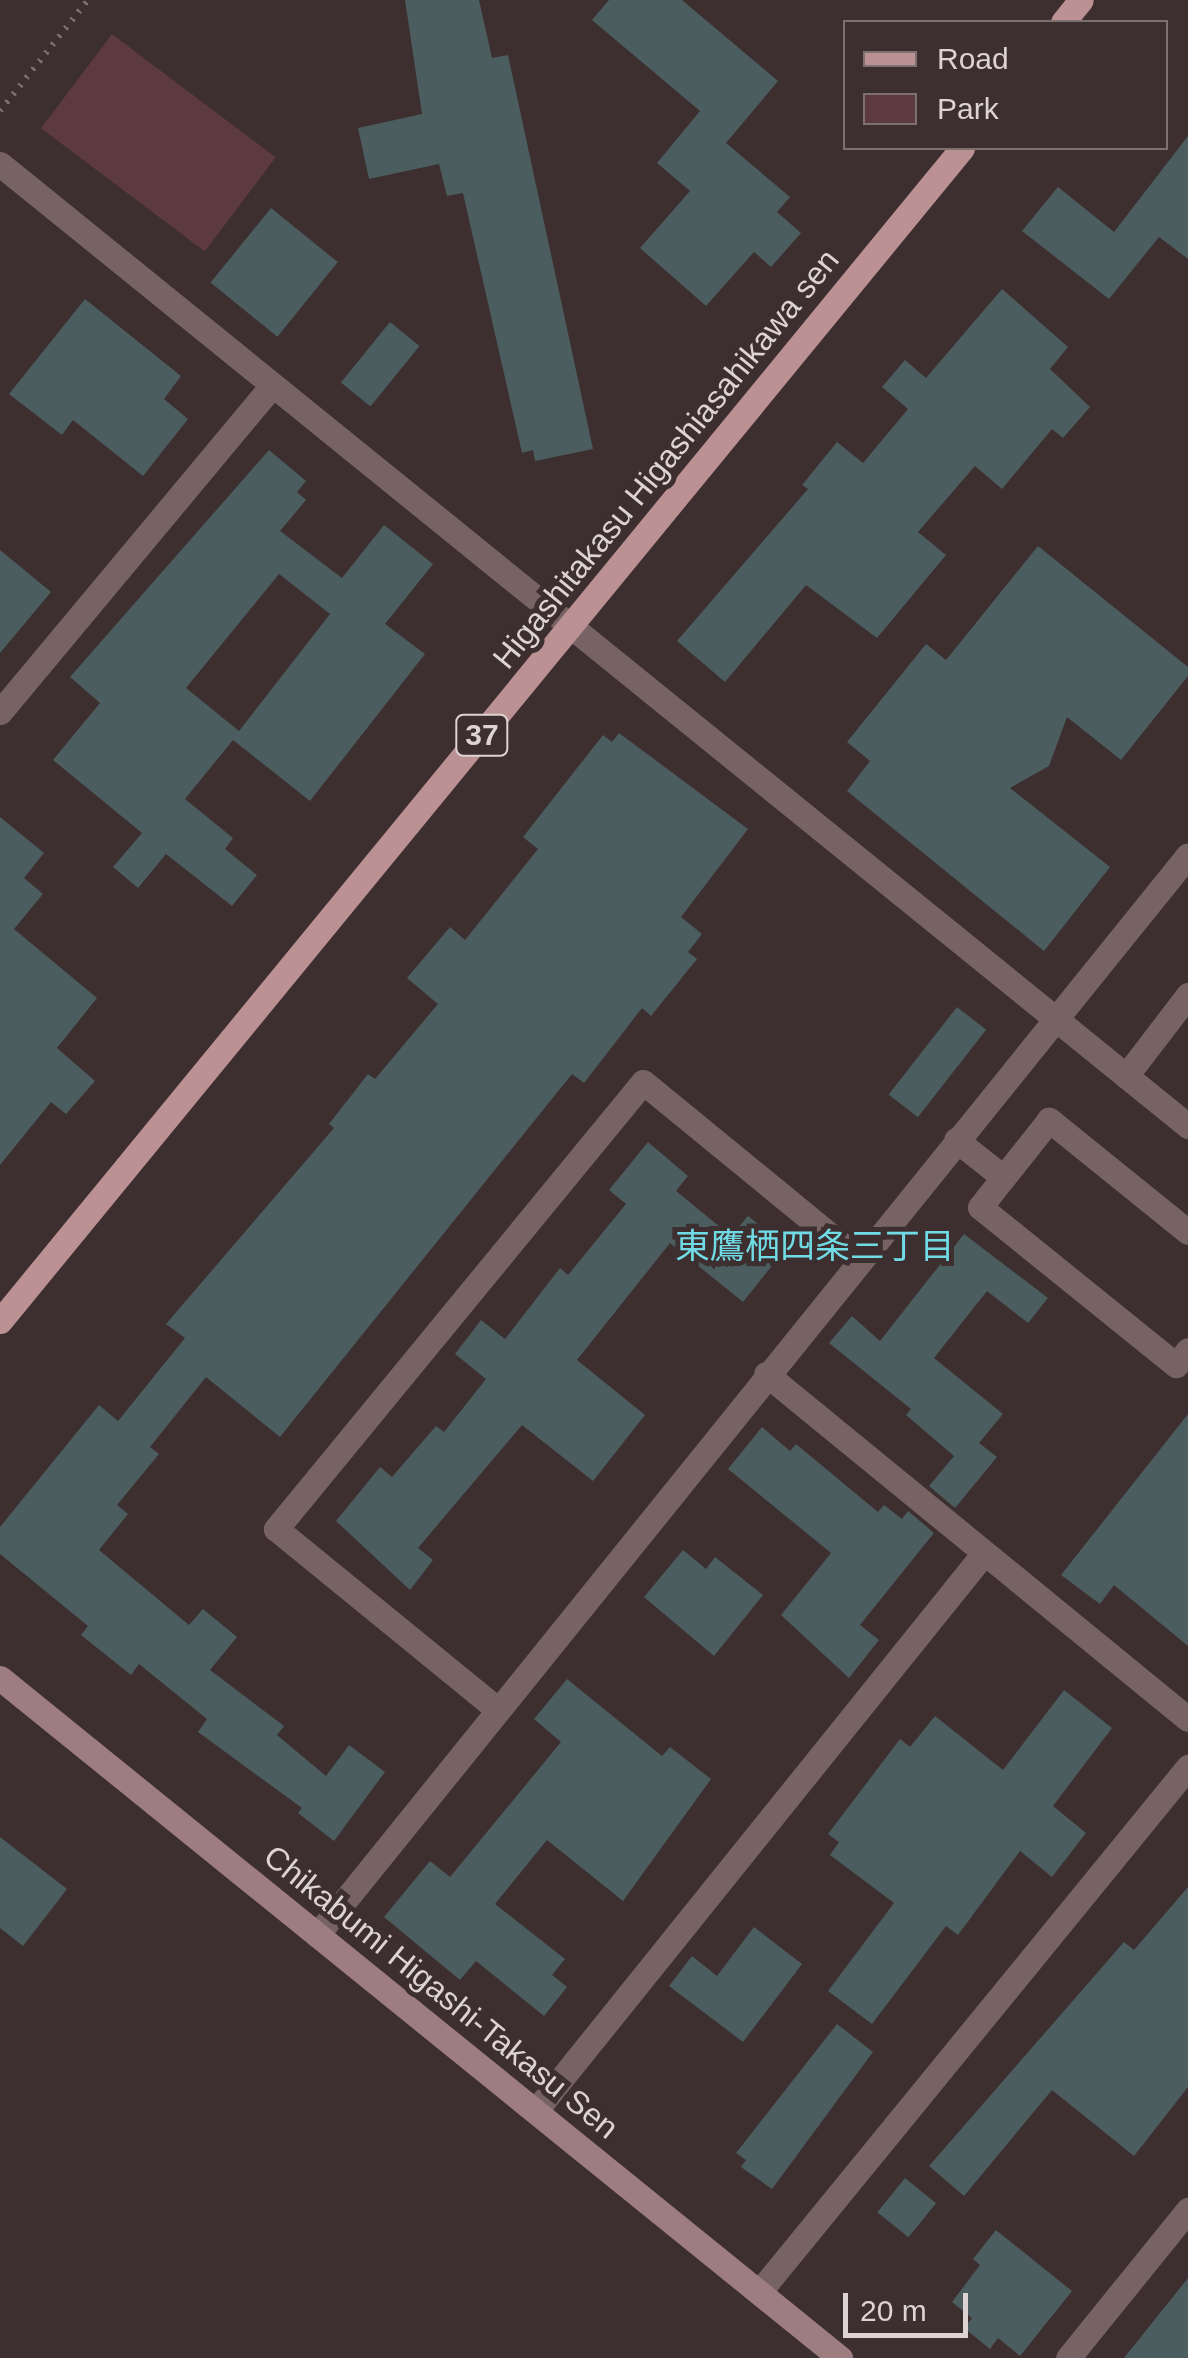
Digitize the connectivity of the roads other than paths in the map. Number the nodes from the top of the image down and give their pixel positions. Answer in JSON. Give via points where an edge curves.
{"nodes":[{"id":1,"x":1081,"y":0,"type":"edge"},
{"id":2,"x":1065,"y":20,"type":"edge"},
{"id":3,"x":960,"y":150,"type":"edge"},
{"id":4,"x":0,"y":164,"type":"edge"},
{"id":5,"x":272,"y":386,"type":"junction"},
{"id":6,"x":570,"y":628,"type":"junction"},
{"id":7,"x":0,"y":712,"type":"edge"},
{"id":8,"x":1184,"y":868,"type":"edge"},
{"id":9,"x":1188,"y":995,"type":"edge"},
{"id":10,"x":1056,"y":1019,"type":"junction"},
{"id":11,"x":1126,"y":1076,"type":"junction"},
{"id":12,"x":1188,"y":1126,"type":"edge"},
{"id":13,"x":956,"y":1140,"type":"junction"},
{"id":14,"x":1003,"y":1177,"type":"junction"},
{"id":15,"x":1188,"y":1232,"type":"edge"},
{"id":16,"x":858,"y":1258,"type":"junction"},
{"id":17,"x":0,"y":1321,"type":"edge"},
{"id":18,"x":1188,"y":1350,"type":"edge"},
{"id":19,"x":766,"y":1374,"type":"junction"},
{"id":20,"x":984,"y":1552,"type":"junction"},
{"id":21,"x":0,"y":1678,"type":"edge"},
{"id":22,"x":498,"y":1708,"type":"junction"},
{"id":23,"x":1188,"y":1719,"type":"edge"},
{"id":24,"x":1188,"y":1767,"type":"edge"},
{"id":25,"x":317,"y":1935,"type":"junction"},
{"id":26,"x":538,"y":2109,"type":"junction"},
{"id":27,"x":1188,"y":2210,"type":"edge"},
{"id":28,"x":760,"y":2292,"type":"junction"},
{"id":29,"x":840,"y":2358,"type":"edge"},
{"id":30,"x":1068,"y":2358,"type":"edge"}],
"edges":[{"from":1,"to":2,"type":"main road"},
{"from":3,"to":6,"type":"main road","name":"Higashitakasu Higashiasahikawa sen","number":"37"},
{"from":4,"to":5,"type":"street"},
{"from":5,"to":6,"type":"street"},
{"from":5,"to":7,"type":"street"},
{"from":6,"to":10,"type":"street"},
{"from":6,"to":17,"type":"main road","name":"Higashitakasu Higashiasahikawa sen","number":"37"},
{"from":8,"to":10,"type":"street"},
{"from":9,"to":11,"type":"street"},
{"from":10,"to":11,"type":"street"},
{"from":10,"to":13,"type":"street"},
{"from":11,"to":12,"type":"street"},
{"from":13,"to":14,"type":"street"},
{"from":13,"to":16,"type":"street"},
{"from":14,"to":15,"type":"street","via":[[1049,1120]]},
{"from":14,"to":18,"type":"street","via":[[980,1207],[1176,1365]]},
{"from":16,"to":19,"type":"street"},
{"from":16,"to":22,"type":"street","via":[[643,1082],[276,1528]]},
{"from":19,"to":20,"type":"street"},
{"from":19,"to":22,"type":"street"},
{"from":20,"to":23,"type":"street"},
{"from":20,"to":26,"type":"street"},
{"from":21,"to":25,"type":"street","name":"Chikabumi Higashi-Takasu Sen"},
{"from":22,"to":25,"type":"street"},
{"from":24,"to":28,"type":"street"},
{"from":25,"to":26,"type":"street","name":"Chikabumi Higashi-Takasu Sen"},
{"from":26,"to":28,"type":"street","name":"Chikabumi Higashi-Takasu Sen"},
{"from":27,"to":30,"type":"street"},
{"from":28,"to":29,"type":"street","name":"Chikabumi Higashi-Takasu Sen"}]}
